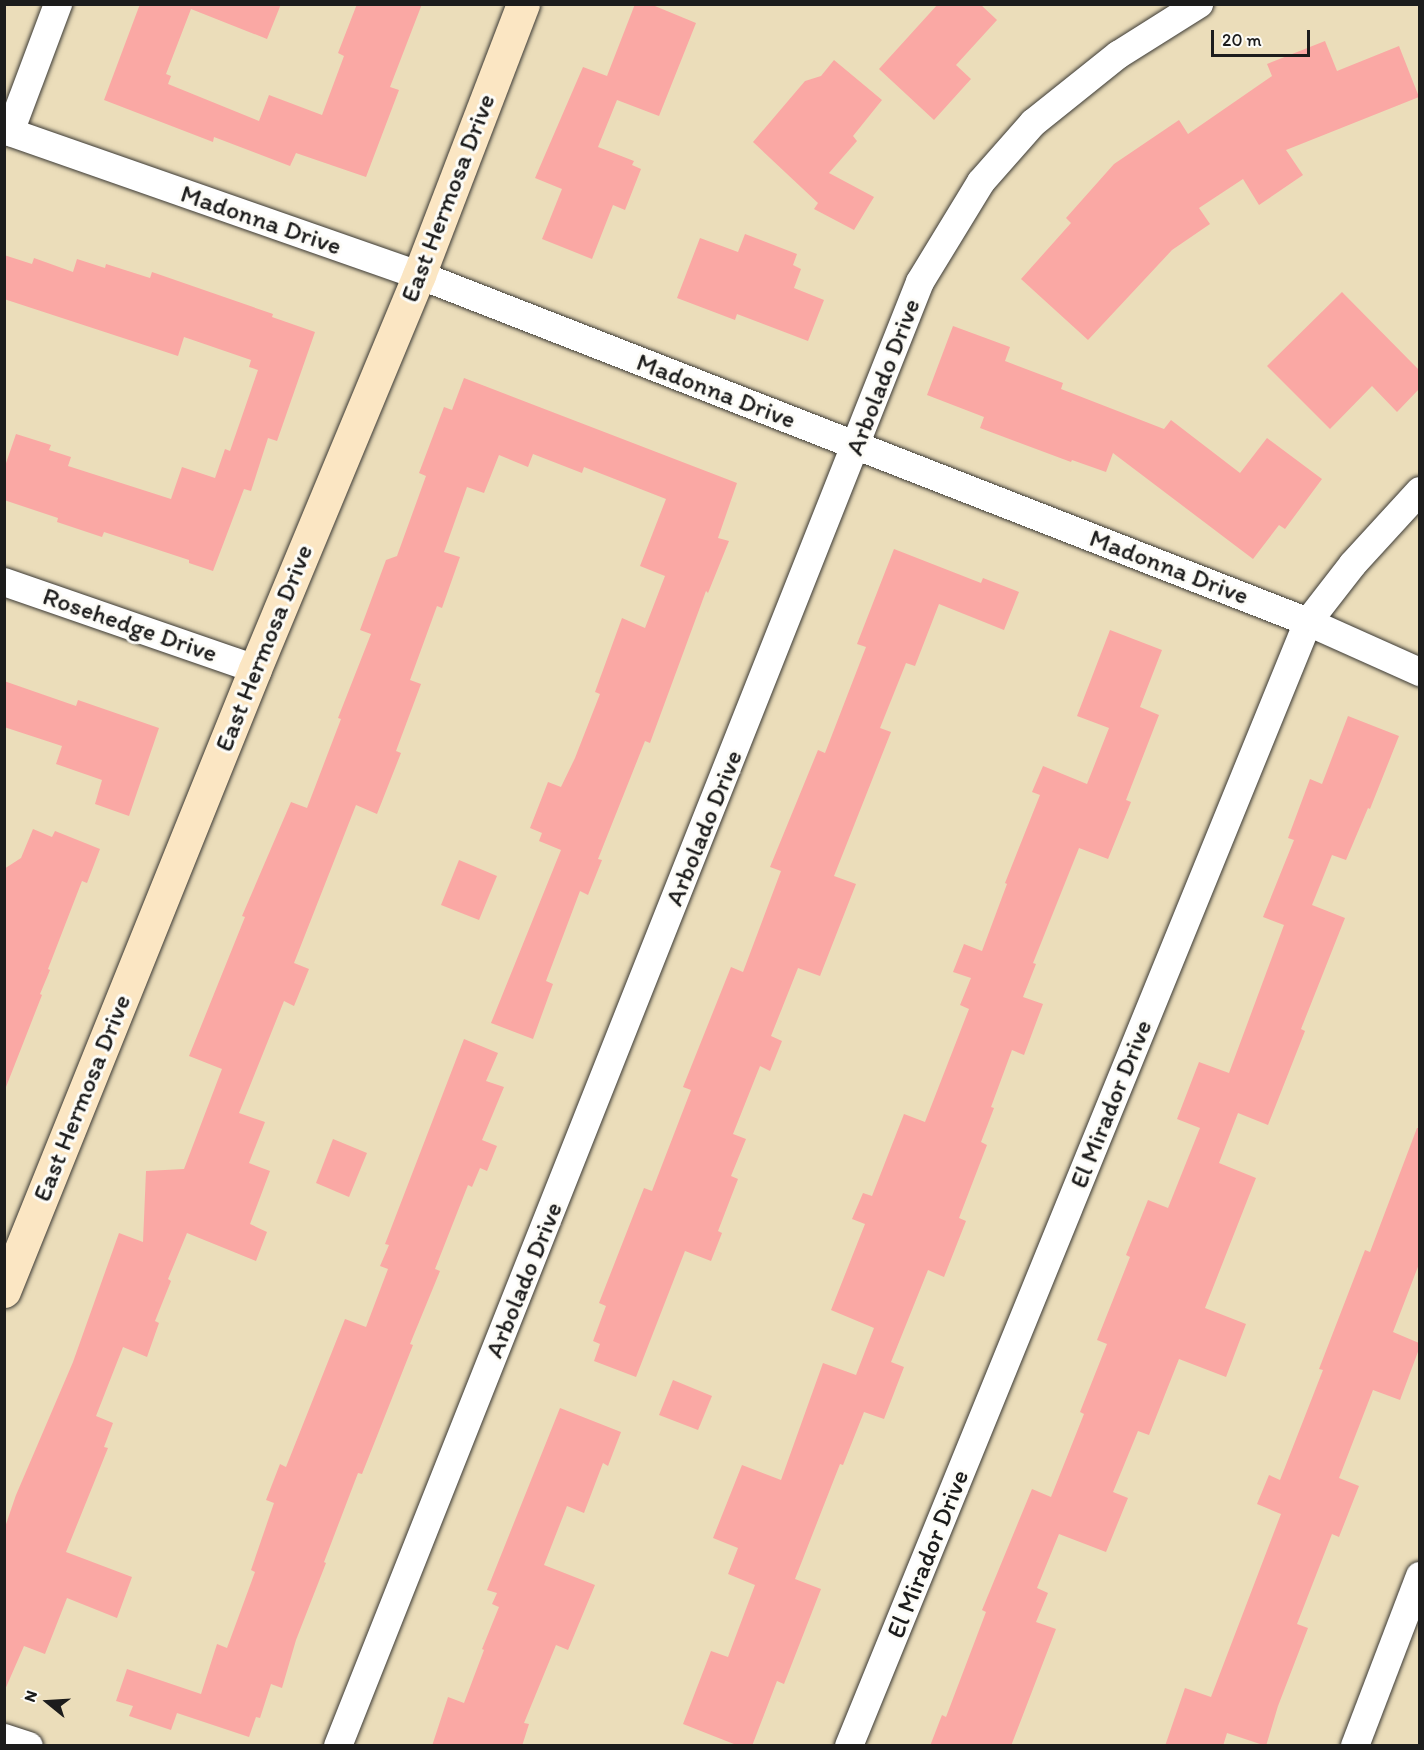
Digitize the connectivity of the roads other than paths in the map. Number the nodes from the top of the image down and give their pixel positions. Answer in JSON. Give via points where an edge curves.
{"nodes":[{"id":1,"x":58,"y":4,"type":"edge"},
{"id":2,"x":523,"y":4,"type":"edge"},
{"id":3,"x":1199,"y":4,"type":"edge"},
{"id":4,"x":7,"y":131,"type":"edge"},
{"id":5,"x":419,"y":275,"type":"junction"},
{"id":6,"x":856,"y":446,"type":"junction"},
{"id":7,"x":1419,"y":491,"type":"edge"},
{"id":8,"x":4,"y":582,"type":"edge"},
{"id":9,"x":1308,"y":622,"type":"junction"},
{"id":10,"x":255,"y":669,"type":"junction"},
{"id":11,"x":1419,"y":672,"type":"edge"},
{"id":12,"x":7,"y":1277,"type":"edge"},
{"id":13,"x":1419,"y":1576,"type":"edge"},
{"id":14,"x":4,"y":1738,"type":"edge"},
{"id":15,"x":29,"y":1746,"type":"edge"},
{"id":16,"x":338,"y":1746,"type":"edge"},
{"id":17,"x":849,"y":1746,"type":"edge"},
{"id":18,"x":1355,"y":1746,"type":"edge"}],
"edges":[{"from":1,"to":4,"type":"street"},
{"from":2,"to":5,"type":"street","name":"East Hermosa Drive"},
{"from":3,"to":6,"type":"street","name":"Arbolado Drive","via":[[1118,55],[1042,117],[981,182],[920,282]]},
{"from":4,"to":5,"type":"street","name":"Madonna Drive"},
{"from":5,"to":6,"type":"street","name":"Madonna Drive"},
{"from":5,"to":10,"type":"street","name":"East Hermosa Drive"},
{"from":6,"to":9,"type":"street","name":"Madonna Drive"},
{"from":6,"to":16,"type":"street","name":"Arbolado Drive"},
{"from":7,"to":9,"type":"street","name":"El Mirador Drive","via":[[1353,564]]},
{"from":8,"to":10,"type":"street","name":"Rosehedge Drive"},
{"from":9,"to":11,"type":"street","name":"Madonna Drive"},
{"from":9,"to":17,"type":"street","name":"El Mirador Drive"},
{"from":10,"to":12,"type":"street","name":"East Hermosa Drive"},
{"from":13,"to":18,"type":"street"},
{"from":14,"to":15,"type":"street"}]}
